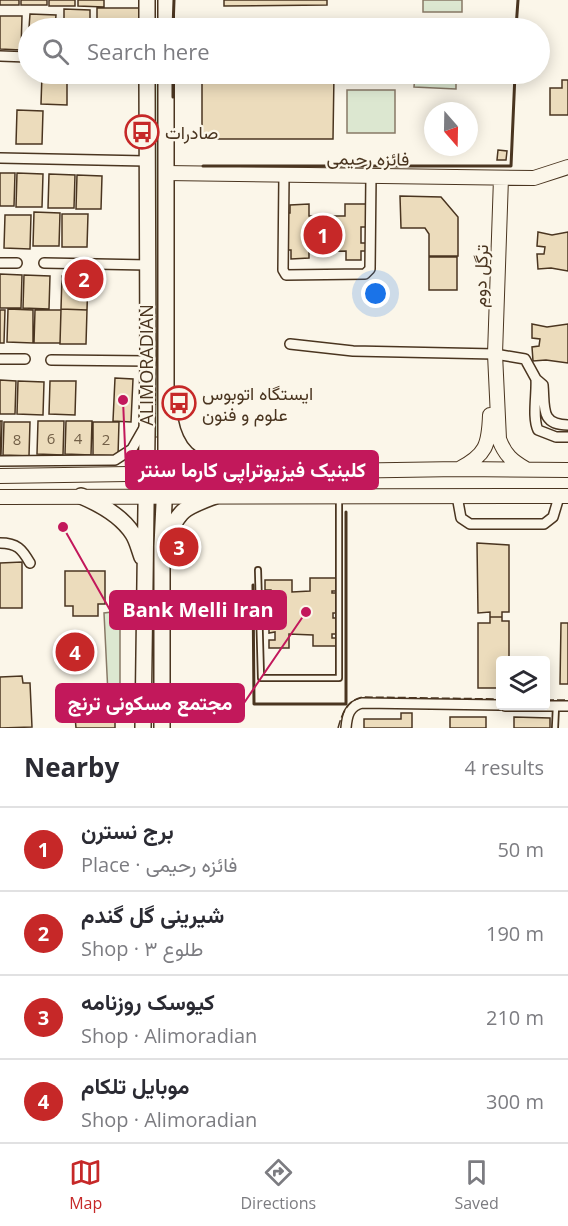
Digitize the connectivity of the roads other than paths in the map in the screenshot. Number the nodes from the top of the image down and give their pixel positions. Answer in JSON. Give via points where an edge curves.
{"nodes":[{"id":1,"x":147,"y":0,"type":"edge"},
{"id":2,"x":166,"y":0,"type":"edge"},
{"id":3,"x":147,"y":18,"type":"edge"},
{"id":4,"x":166,"y":18,"type":"edge"},
{"id":5,"x":0,"y":56,"type":"edge"},
{"id":6,"x":18,"y":57,"type":"edge"},
{"id":7,"x":147,"y":84,"type":"edge"},
{"id":8,"x":166,"y":84,"type":"edge"},
{"id":9,"x":0,"y":158,"type":"edge"},
{"id":10,"x":146,"y":161,"type":"junction"},
{"id":11,"x":568,"y":167,"type":"edge"},
{"id":12,"x":166,"y":172,"type":"junction"},
{"id":13,"x":284,"y":174,"type":"junction"},
{"id":14,"x":371,"y":176,"type":"junction"},
{"id":15,"x":501,"y":178,"type":"junction"},
{"id":16,"x":17,"y":262,"type":"dead end"},
{"id":17,"x":0,"y":263,"type":"edge"},
{"id":18,"x":44,"y":263,"type":"dead end"},
{"id":19,"x":148,"y":265,"type":"junction"},
{"id":20,"x":290,"y":344,"type":"dead end"},
{"id":21,"x":495,"y":354,"type":"junction"},
{"id":22,"x":0,"y":359,"type":"edge"},
{"id":23,"x":25,"y":359,"type":"dead end"},
{"id":24,"x":51,"y":360,"type":"dead end"},
{"id":25,"x":148,"y":361,"type":"junction"},
{"id":26,"x":495,"y":375,"type":"junction"},
{"id":27,"x":536,"y":379,"type":"junction"},
{"id":28,"x":165,"y":401,"type":"junction"},
{"id":29,"x":146,"y":423,"type":"junction"},
{"id":30,"x":568,"y":425,"type":"edge"},
{"id":31,"x":568,"y":437,"type":"edge"},
{"id":32,"x":0,"y":461,"type":"edge"},
{"id":33,"x":459,"y":469,"type":"junction"},
{"id":34,"x":568,"y":470,"type":"edge"},
{"id":35,"x":535,"y":471,"type":"junction"},
{"id":36,"x":146,"y":474,"type":"junction"},
{"id":37,"x":165,"y":474,"type":"junction"},
{"id":38,"x":223,"y":474,"type":"junction"},
{"id":39,"x":0,"y":476,"type":"edge"},
{"id":40,"x":54,"y":476,"type":"junction"},
{"id":41,"x":54,"y":496,"type":"junction"},
{"id":42,"x":81,"y":496,"type":"junction"},
{"id":43,"x":215,"y":496,"type":"junction"},
{"id":44,"x":339,"y":496,"type":"junction"},
{"id":45,"x":457,"y":496,"type":"junction"},
{"id":46,"x":543,"y":496,"type":"junction"},
{"id":47,"x":563,"y":496,"type":"edge"},
{"id":48,"x":0,"y":497,"type":"edge"},
{"id":49,"x":146,"y":498,"type":"junction"},
{"id":50,"x":165,"y":498,"type":"junction"},
{"id":51,"x":0,"y":543,"type":"edge"},
{"id":52,"x":162,"y":546,"type":"junction"},
{"id":53,"x":144,"y":562,"type":"junction"},
{"id":54,"x":30,"y":563,"type":"dead end"},
{"id":55,"x":258,"y":570,"type":"dead end"},
{"id":56,"x":496,"y":705,"type":"edge"},
{"id":57,"x":550,"y":706,"type":"edge"},
{"id":58,"x":556,"y":706,"type":"junction"},
{"id":59,"x":568,"y":706,"type":"edge"},
{"id":60,"x":143,"y":728,"type":"edge"},
{"id":61,"x":162,"y":728,"type":"edge"},
{"id":62,"x":346,"y":728,"type":"edge"},
{"id":63,"x":555,"y":728,"type":"edge"}],
"edges":[{"from":1,"to":3,"type":"main road"},
{"from":2,"to":4,"type":"main road"},
{"from":5,"to":6,"type":"street"},
{"from":7,"to":10,"type":"main road","name":"ALIMORADIAN"},
{"from":8,"to":12,"type":"main road","name":"ALIMORADIAN"},
{"from":9,"to":10,"type":"street"},
{"from":10,"to":19,"type":"main road","name":"ALIMORADIAN"},
{"from":11,"to":15,"type":"main road","name":"فائزه رحیمی","via":[[534,178]]},
{"from":12,"to":13,"type":"main road","name":"فائزه رحیمی"},
{"from":12,"to":28,"type":"main road","name":"ALIMORADIAN"},
{"from":13,"to":14,"type":"main road","name":"فائزه رحیمی"},
{"from":13,"to":14,"type":"street","via":[[286,275],[368,272]]},
{"from":14,"to":15,"type":"main road","name":"فائزه رحیمی"},
{"from":15,"to":21,"type":"main road","name":"ترگل دوم"},
{"from":16,"to":17,"type":"street"},
{"from":18,"to":19,"type":"street"},
{"from":19,"to":25,"type":"main road","name":"ALIMORADIAN"},
{"from":20,"to":21,"type":"street","via":[[353,351]]},
{"from":21,"to":26,"type":"main road","name":"ترگل دوم"},
{"from":21,"to":27,"type":"street","via":[[525,359]]},
{"from":22,"to":23,"type":"street"},
{"from":24,"to":25,"type":"street"},
{"from":25,"to":29,"type":"main road","name":"ALIMORADIAN"},
{"from":26,"to":33,"type":"main road","name":"ترگل دوم","via":[[484,452]]},
{"from":26,"to":35,"type":"main road","name":"ترگل دوم","via":[[503,450],[510,460]]},
{"from":27,"to":30,"type":"street","via":[[543,385],[548,418],[555,424]]},
{"from":27,"to":31,"type":"street","via":[[538,430]]},
{"from":28,"to":37,"type":"main road","name":"ALIMORADIAN"},
{"from":28,"to":38,"type":"main road","via":[[180,448],[194,461]]},
{"from":29,"to":32,"type":"street","via":[[132,449],[115,460]]},
{"from":29,"to":36,"type":"main road","name":"ALIMORADIAN"},
{"from":33,"to":35,"type":"main road"},
{"from":33,"to":38,"type":"main road"},
{"from":34,"to":35,"type":"main road"},
{"from":35,"to":46,"type":"main road","via":[[534,483]]},
{"from":36,"to":37,"type":"main road"},
{"from":36,"to":40,"type":"main road"},
{"from":36,"to":49,"type":"main road","name":"ALIMORADIAN"},
{"from":37,"to":38,"type":"main road"},
{"from":37,"to":50,"type":"main road","name":"ALIMORADIAN"},
{"from":39,"to":40,"type":"main road"},
{"from":40,"to":41,"type":"main road","via":[[63,486]]},
{"from":41,"to":42,"type":"main road"},
{"from":41,"to":48,"type":"main road"},
{"from":42,"to":49,"type":"main road"},
{"from":42,"to":53,"type":"main road","via":[[122,521],[133,534]]},
{"from":43,"to":44,"type":"main road"},
{"from":43,"to":50,"type":"main road"},
{"from":43,"to":52,"type":"main road","via":[[178,514]]},
{"from":44,"to":45,"type":"main road"},
{"from":44,"to":55,"type":"lane","via":[[339,678],[261,678]]},
{"from":45,"to":46,"type":"main road"},
{"from":45,"to":47,"type":"street","via":[[462,518],[470,524],[544,524],[553,517]]},
{"from":46,"to":47,"type":"main road"},
{"from":49,"to":50,"type":"main road"},
{"from":49,"to":53,"type":"main road","name":"ALIMORADIAN"},
{"from":50,"to":52,"type":"main road","name":"ALIMORADIAN"},
{"from":51,"to":54,"type":"street","via":[[17,546]]},
{"from":52,"to":61,"type":"main road","name":"ALIMORADIAN"},
{"from":53,"to":60,"type":"main road","name":"ALIMORADIAN"},
{"from":56,"to":62,"type":"street","via":[[362,703],[351,708]]},
{"from":57,"to":58,"type":"street"},
{"from":58,"to":59,"type":"street"},
{"from":58,"to":63,"type":"lane"}]}
